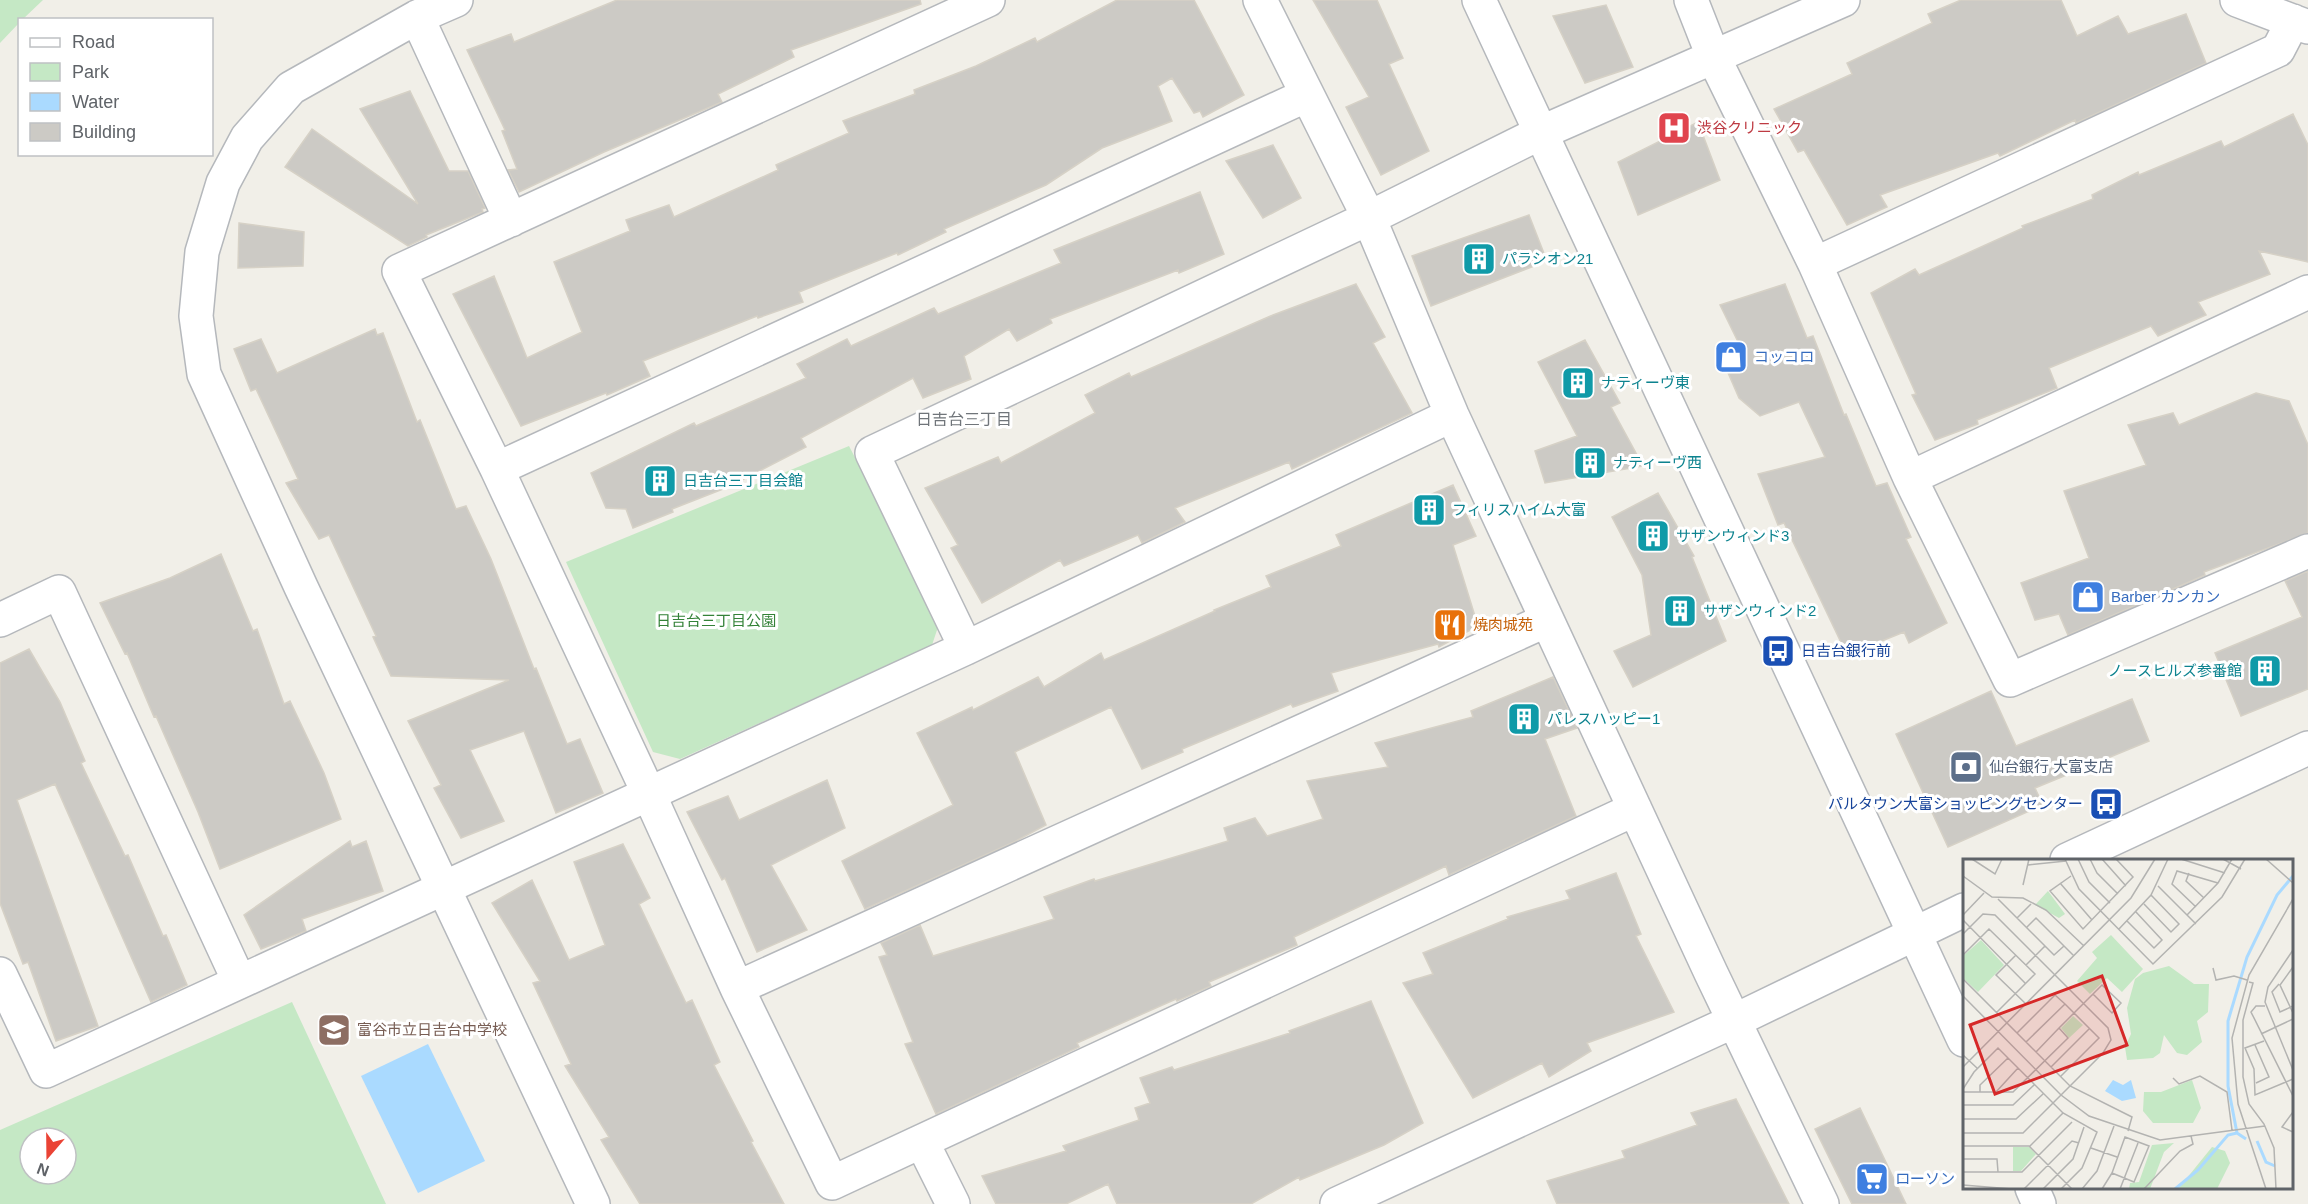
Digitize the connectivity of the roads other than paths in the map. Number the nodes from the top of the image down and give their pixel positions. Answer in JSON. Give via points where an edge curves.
{"nodes":[{"id":1,"x":456,"y":0,"type":"edge"},
{"id":2,"x":988,"y":0,"type":"edge"},
{"id":3,"x":1260,"y":0,"type":"edge"},
{"id":4,"x":1479,"y":0,"type":"edge"},
{"id":5,"x":1690,"y":0,"type":"edge"},
{"id":6,"x":1843,"y":0,"type":"edge"},
{"id":7,"x":2237,"y":0,"type":"edge"},
{"id":8,"x":417,"y":17,"type":"junction"},
{"id":9,"x":2300,"y":24,"type":"edge"},
{"id":10,"x":1713,"y":56,"type":"junction"},
{"id":11,"x":1307,"y":94,"type":"junction"},
{"id":12,"x":1540,"y":133,"type":"junction"},
{"id":13,"x":1369,"y":218,"type":"junction"},
{"id":14,"x":510,"y":220,"type":"junction"},
{"id":15,"x":1815,"y":264,"type":"junction"},
{"id":16,"x":2308,"y":292,"type":"edge"},
{"id":17,"x":1452,"y":415,"type":"junction"},
{"id":18,"x":497,"y":470,"type":"junction"},
{"id":19,"x":1910,"y":478,"type":"junction"},
{"id":20,"x":2308,"y":551,"type":"edge"},
{"id":21,"x":0,"y":620,"type":"edge"},
{"id":22,"x":1547,"y":620,"type":"junction"},
{"id":23,"x":966,"y":648,"type":"junction"},
{"id":24,"x":2308,"y":748,"type":"edge"},
{"id":25,"x":648,"y":792,"type":"junction"},
{"id":26,"x":1635,"y":809,"type":"junction"},
{"id":27,"x":2071,"y":859,"type":"edge"},
{"id":28,"x":442,"y":887,"type":"junction"},
{"id":29,"x":1963,"y":911,"type":"edge"},
{"id":30,"x":1916,"y":933,"type":"junction"},
{"id":31,"x":0,"y":974,"type":"edge"},
{"id":32,"x":239,"y":981,"type":"junction"},
{"id":33,"x":737,"y":988,"type":"junction"},
{"id":34,"x":1734,"y":1021,"type":"junction"},
{"id":35,"x":1963,"y":1037,"type":"edge"},
{"id":36,"x":922,"y":1143,"type":"junction"},
{"id":37,"x":2032,"y":1189,"type":"edge"},
{"id":38,"x":593,"y":1204,"type":"edge"},
{"id":39,"x":953,"y":1204,"type":"edge"},
{"id":40,"x":1336,"y":1204,"type":"edge"},
{"id":41,"x":1822,"y":1204,"type":"edge"},
{"id":42,"x":2039,"y":1204,"type":"edge"}],
"edges":[{"from":1,"to":8,"type":"street"},
{"from":2,"to":14,"type":"street"},
{"from":3,"to":11,"type":"street"},
{"from":4,"to":12,"type":"street"},
{"from":5,"to":10,"type":"street"},
{"from":6,"to":10,"type":"street"},
{"from":7,"to":9,"type":"street"},
{"from":8,"to":14,"type":"street"},
{"from":8,"to":28,"type":"street","via":[[291,87],[247,138],[223,183],[202,252],[196,316],[204,374]]},
{"from":9,"to":15,"type":"street","via":[[2278,50]]},
{"from":10,"to":12,"type":"street"},
{"from":10,"to":15,"type":"street"},
{"from":11,"to":13,"type":"street"},
{"from":11,"to":18,"type":"street"},
{"from":12,"to":13,"type":"street"},
{"from":12,"to":30,"type":"street"},
{"from":13,"to":17,"type":"street"},
{"from":13,"to":23,"type":"street","via":[[872,453]]},
{"from":14,"to":18,"type":"street","via":[[399,271]]},
{"from":15,"to":19,"type":"street"},
{"from":16,"to":19,"type":"street"},
{"from":17,"to":22,"type":"street"},
{"from":17,"to":23,"type":"street"},
{"from":18,"to":25,"type":"street"},
{"from":19,"to":20,"type":"street","via":[[2010,680]]},
{"from":21,"to":32,"type":"street","via":[[59,592]]},
{"from":22,"to":26,"type":"street"},
{"from":22,"to":33,"type":"street"},
{"from":23,"to":25,"type":"street"},
{"from":24,"to":27,"type":"street"},
{"from":25,"to":28,"type":"street"},
{"from":25,"to":33,"type":"street"},
{"from":26,"to":34,"type":"street"},
{"from":26,"to":36,"type":"street"},
{"from":28,"to":32,"type":"street"},
{"from":28,"to":38,"type":"street"},
{"from":29,"to":30,"type":"street"},
{"from":30,"to":34,"type":"street"},
{"from":30,"to":35,"type":"street"},
{"from":31,"to":32,"type":"street","via":[[46,1071]]},
{"from":33,"to":36,"type":"street","via":[[832,1183]]},
{"from":34,"to":40,"type":"street"},
{"from":34,"to":41,"type":"street"},
{"from":36,"to":39,"type":"street"},
{"from":37,"to":42,"type":"street"}]}
